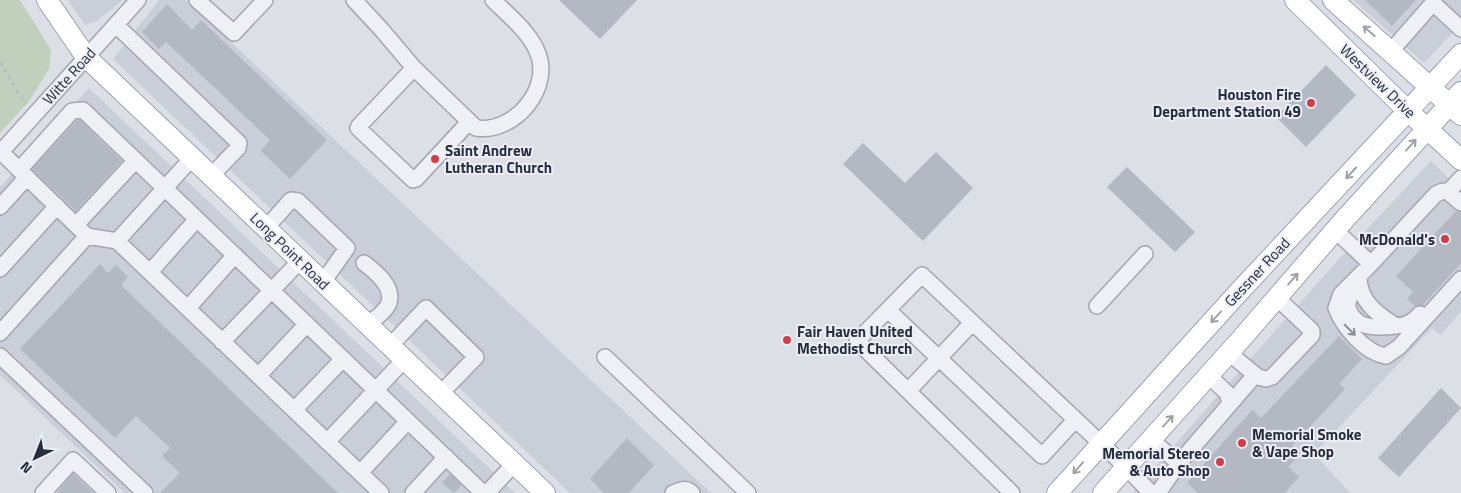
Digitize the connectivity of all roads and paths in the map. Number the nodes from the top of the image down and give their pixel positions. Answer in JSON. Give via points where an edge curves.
{"nodes":[{"id":1,"x":47,"y":0,"type":"edge"},
{"id":2,"x":197,"y":0,"type":"edge"},
{"id":3,"x":264,"y":0,"type":"edge"},
{"id":4,"x":354,"y":0,"type":"edge"},
{"id":5,"x":493,"y":0,"type":"edge"},
{"id":6,"x":1295,"y":0,"type":"edge"},
{"id":7,"x":1333,"y":0,"type":"edge"},
{"id":8,"x":132,"y":2,"type":"edge"},
{"id":9,"x":116,"y":25,"type":"junction"},
{"id":10,"x":1461,"y":29,"type":"edge"},
{"id":11,"x":1391,"y":51,"type":"junction"},
{"id":12,"x":1461,"y":54,"type":"edge"},
{"id":13,"x":86,"y":57,"type":"junction"},
{"id":14,"x":0,"y":62,"type":"edge"},
{"id":15,"x":414,"y":68,"type":"junction"},
{"id":16,"x":1431,"y":87,"type":"junction"},
{"id":17,"x":1457,"y":104,"type":"edge"},
{"id":18,"x":1408,"y":111,"type":"junction"},
{"id":19,"x":33,"y":117,"type":"junction"},
{"id":20,"x":469,"y":122,"type":"junction"},
{"id":21,"x":1427,"y":128,"type":"junction"},
{"id":22,"x":0,"y":152,"type":"edge"},
{"id":23,"x":1368,"y":154,"type":"junction"},
{"id":24,"x":192,"y":158,"type":"junction"},
{"id":25,"x":136,"y":160,"type":"junction"},
{"id":26,"x":1461,"y":160,"type":"edge"},
{"id":27,"x":1387,"y":172,"type":"junction"},
{"id":28,"x":23,"y":174,"type":"junction"},
{"id":29,"x":211,"y":176,"type":"junction"},
{"id":30,"x":1461,"y":178,"type":"edge"},
{"id":31,"x":164,"y":187,"type":"junction"},
{"id":32,"x":1448,"y":192,"type":"junction"},
{"id":33,"x":1461,"y":203,"type":"edge"},
{"id":34,"x":57,"y":206,"type":"junction"},
{"id":35,"x":0,"y":207,"type":"edge"},
{"id":36,"x":197,"y":219,"type":"junction"},
{"id":37,"x":266,"y":228,"type":"junction"},
{"id":38,"x":82,"y":230,"type":"junction"},
{"id":39,"x":1335,"y":230,"type":"junction"},
{"id":40,"x":117,"y":241,"type":"junction"},
{"id":41,"x":1145,"y":254,"type":"dead end"},
{"id":42,"x":235,"y":255,"type":"junction"},
{"id":43,"x":300,"y":260,"type":"junction"},
{"id":44,"x":364,"y":263,"type":"dead end"},
{"id":45,"x":1371,"y":264,"type":"junction"},
{"id":46,"x":0,"y":269,"type":"edge"},
{"id":47,"x":1461,"y":270,"type":"edge"},
{"id":48,"x":150,"y":272,"type":"junction"},
{"id":49,"x":1461,"y":278,"type":"edge"},
{"id":50,"x":323,"y":282,"type":"junction"},
{"id":51,"x":1359,"y":282,"type":"junction"},
{"id":52,"x":272,"y":290,"type":"junction"},
{"id":53,"x":1237,"y":294,"type":"junction"},
{"id":54,"x":1277,"y":298,"type":"junction"},
{"id":55,"x":1097,"y":306,"type":"dead end"},
{"id":56,"x":188,"y":308,"type":"junction"},
{"id":57,"x":888,"y":310,"type":"junction"},
{"id":58,"x":1261,"y":316,"type":"junction"},
{"id":59,"x":307,"y":324,"type":"junction"},
{"id":60,"x":972,"y":324,"type":"junction"},
{"id":61,"x":368,"y":325,"type":"junction"},
{"id":62,"x":0,"y":333,"type":"edge"},
{"id":63,"x":222,"y":342,"type":"junction"},
{"id":64,"x":390,"y":346,"type":"junction"},
{"id":65,"x":1230,"y":353,"type":"junction"},
{"id":66,"x":0,"y":356,"type":"edge"},
{"id":67,"x":605,"y":357,"type":"dead end"},
{"id":68,"x":343,"y":359,"type":"junction"},
{"id":69,"x":939,"y":359,"type":"junction"},
{"id":70,"x":404,"y":360,"type":"junction"},
{"id":71,"x":1256,"y":374,"type":"junction"},
{"id":72,"x":258,"y":376,"type":"junction"},
{"id":73,"x":1208,"y":376,"type":"junction"},
{"id":74,"x":376,"y":390,"type":"junction"},
{"id":75,"x":908,"y":391,"type":"junction"},
{"id":76,"x":440,"y":394,"type":"junction"},
{"id":77,"x":1230,"y":403,"type":"junction"},
{"id":78,"x":294,"y":410,"type":"junction"},
{"id":79,"x":1075,"y":420,"type":"junction"},
{"id":80,"x":408,"y":421,"type":"junction"},
{"id":81,"x":1151,"y":440,"type":"junction"},
{"id":82,"x":327,"y":442,"type":"junction"},
{"id":83,"x":1100,"y":444,"type":"junction"},
{"id":84,"x":446,"y":457,"type":"junction"},
{"id":85,"x":1179,"y":463,"type":"junction"},
{"id":86,"x":514,"y":464,"type":"junction"},
{"id":87,"x":1126,"y":467,"type":"junction"},
{"id":88,"x":360,"y":473,"type":"junction"},
{"id":89,"x":44,"y":493,"type":"edge"},
{"id":90,"x":108,"y":493,"type":"edge"},
{"id":91,"x":145,"y":493,"type":"edge"},
{"id":92,"x":381,"y":493,"type":"edge"},
{"id":93,"x":413,"y":493,"type":"edge"},
{"id":94,"x":485,"y":493,"type":"edge"},
{"id":95,"x":545,"y":493,"type":"edge"},
{"id":96,"x":673,"y":493,"type":"edge"},
{"id":97,"x":692,"y":493,"type":"edge"},
{"id":98,"x":748,"y":493,"type":"edge"},
{"id":99,"x":1012,"y":493,"type":"edge"},
{"id":100,"x":1057,"y":493,"type":"edge"},
{"id":101,"x":1103,"y":493,"type":"edge"},
{"id":102,"x":1151,"y":493,"type":"edge"},
{"id":103,"x":1158,"y":493,"type":"edge"}],
"edges":[{"from":1,"to":13,"type":"main road","name":"Long Point Road"},
{"from":2,"to":3,"type":"street","via":[[234,33]]},
{"from":4,"to":15,"type":"street"},
{"from":5,"to":20,"type":"street","via":[[525,32],[536,49],[541,64],[540,81],[528,106],[513,119],[487,130],[476,128]]},
{"from":6,"to":18,"type":"main road","name":"Westview Drive"},
{"from":11,"to":7,"type":"main road","name":"Westview Drive","one_way":true},
{"from":8,"to":9,"type":"street","name":"Witte Road"},
{"from":9,"to":13,"type":"street","name":"Witte Road"},
{"from":9,"to":29,"type":"street","via":[[239,143]]},
{"from":10,"to":11,"type":"street","via":[[1433,3]]},
{"from":11,"to":16,"type":"main road","name":"Westview Drive"},
{"from":12,"to":16,"type":"main road","name":"Gessner Road"},
{"from":13,"to":19,"type":"street","name":"Witte Road"},
{"from":13,"to":24,"type":"main road","name":"Long Point Road"},
{"from":14,"to":19,"type":"path"},
{"from":15,"to":20,"type":"street"},
{"from":15,"to":20,"type":"street","via":[[359,126],[360,130],[416,180]]},
{"from":16,"to":17,"type":"main road","name":"Westview Drive"},
{"from":16,"to":18,"type":"main road","name":"Gessner Road"},
{"from":17,"to":21,"type":"main road","name":"Gessner Road"},
{"from":18,"to":21,"type":"main road","name":"Westview Drive"},
{"from":18,"to":23,"type":"main road","name":"Gessner Road"},
{"from":19,"to":22,"type":"street","name":"Witte Road"},
{"from":21,"to":26,"type":"main road","name":"Westview Drive"},
{"from":27,"to":21,"type":"main road","name":"Gessner Road","one_way":true},
{"from":22,"to":28,"type":"street"},
{"from":23,"to":27,"type":"main road"},
{"from":23,"to":53,"type":"main road","name":"Gessner Road","one_way":true},
{"from":24,"to":29,"type":"main road","name":"Long Point Road"},
{"from":24,"to":31,"type":"street"},
{"from":25,"to":28,"type":"street","via":[[83,110],[72,112]]},
{"from":25,"to":31,"type":"street"},
{"from":25,"to":38,"type":"street"},
{"from":27,"to":39,"type":"main road","name":"Gessner Road"},
{"from":28,"to":34,"type":"street"},
{"from":28,"to":35,"type":"street"},
{"from":29,"to":37,"type":"main road","name":"Long Point Road"},
{"from":30,"to":32,"type":"street"},
{"from":31,"to":36,"type":"street"},
{"from":31,"to":40,"type":"street"},
{"from":32,"to":33,"type":"street"},
{"from":32,"to":45,"type":"street","via":[[1436,194]]},
{"from":34,"to":38,"type":"street"},
{"from":34,"to":46,"type":"street"},
{"from":36,"to":42,"type":"street"},
{"from":36,"to":48,"type":"street"},
{"from":37,"to":43,"type":"main road","name":"Long Point Road"},
{"from":37,"to":50,"type":"street","via":[[291,200],[298,201],[347,248]]},
{"from":38,"to":40,"type":"street"},
{"from":38,"to":62,"type":"street"},
{"from":39,"to":45,"type":"street"},
{"from":54,"to":39,"type":"main road","name":"Gessner Road","one_way":true},
{"from":40,"to":48,"type":"street"},
{"from":41,"to":55,"type":"street"},
{"from":42,"to":52,"type":"street"},
{"from":42,"to":56,"type":"street"},
{"from":43,"to":50,"type":"main road","name":"Long Point Road"},
{"from":43,"to":52,"type":"street"},
{"from":44,"to":61,"type":"street","via":[[382,279],[389,298],[385,310]]},
{"from":45,"to":51,"type":"street"},
{"from":47,"to":51,"type":"street","via":[[1414,321],[1406,325],[1396,326],[1384,319],[1366,301]]},
{"from":48,"to":56,"type":"street"},
{"from":51,"to":49,"type":"street","one_way":true,"via":[[1341,294],[1336,308],[1345,326],[1372,352],[1386,356],[1400,347]]},
{"from":50,"to":61,"type":"main road","name":"Long Point Road"},
{"from":52,"to":59,"type":"street"},
{"from":52,"to":63,"type":"street"},
{"from":53,"to":58,"type":"main road"},
{"from":53,"to":83,"type":"main road","name":"Gessner Road","one_way":true},
{"from":54,"to":58,"type":"main road","name":"Gessner Road"},
{"from":54,"to":71,"type":"street","via":[[1312,331],[1312,335],[1272,377],[1266,379]]},
{"from":56,"to":63,"type":"street"},
{"from":57,"to":60,"type":"street","via":[[922,275]]},
{"from":57,"to":69,"type":"street"},
{"from":57,"to":75,"type":"street","via":[[857,342]]},
{"from":58,"to":65,"type":"main road","name":"Gessner Road"},
{"from":59,"to":68,"type":"street"},
{"from":59,"to":72,"type":"street"},
{"from":60,"to":69,"type":"street"},
{"from":60,"to":79,"type":"street"},
{"from":61,"to":64,"type":"main road","name":"Long Point Road"},
{"from":63,"to":72,"type":"street"},
{"from":64,"to":70,"type":"main road","name":"Long Point Road"},
{"from":64,"to":76,"type":"street","via":[[426,308],[476,357]]},
{"from":65,"to":71,"type":"street"},
{"from":65,"to":73,"type":"main road","name":"Gessner Road"},
{"from":66,"to":91,"type":"street"},
{"from":67,"to":98,"type":"street"},
{"from":68,"to":74,"type":"street"},
{"from":68,"to":78,"type":"street"},
{"from":69,"to":75,"type":"street"},
{"from":69,"to":79,"type":"street","via":[[1042,456]]},
{"from":70,"to":74,"type":"street"},
{"from":70,"to":76,"type":"main road","name":"Long Point Road"},
{"from":71,"to":77,"type":"street"},
{"from":72,"to":78,"type":"street"},
{"from":73,"to":77,"type":"street","via":[[1227,393]]},
{"from":81,"to":73,"type":"main road","name":"Gessner Road","one_way":true},
{"from":74,"to":80,"type":"street"},
{"from":74,"to":82,"type":"street"},
{"from":75,"to":99,"type":"street"},
{"from":76,"to":86,"type":"main road","name":"Long Point Road"},
{"from":77,"to":85,"type":"street"},
{"from":78,"to":82,"type":"street"},
{"from":79,"to":83,"type":"street"},
{"from":80,"to":84,"type":"street"},
{"from":80,"to":88,"type":"street"},
{"from":81,"to":85,"type":"street"},
{"from":81,"to":87,"type":"main road","name":"Gessner Road"},
{"from":82,"to":88,"type":"street"},
{"from":83,"to":87,"type":"street"},
{"from":83,"to":100,"type":"main road","name":"Gessner Road","one_way":true},
{"from":84,"to":93,"type":"street"},
{"from":84,"to":94,"type":"street"},
{"from":85,"to":103,"type":"street"},
{"from":86,"to":94,"type":"street"},
{"from":86,"to":95,"type":"main road","name":"Long Point Road"},
{"from":87,"to":101,"type":"main road","name":"Gessner Road"},
{"from":87,"to":102,"type":"street"},
{"from":88,"to":92,"type":"street"},
{"from":89,"to":90,"type":"street","via":[[73,460]]},
{"from":96,"to":97,"type":"street","via":[[682,489]]}]}
